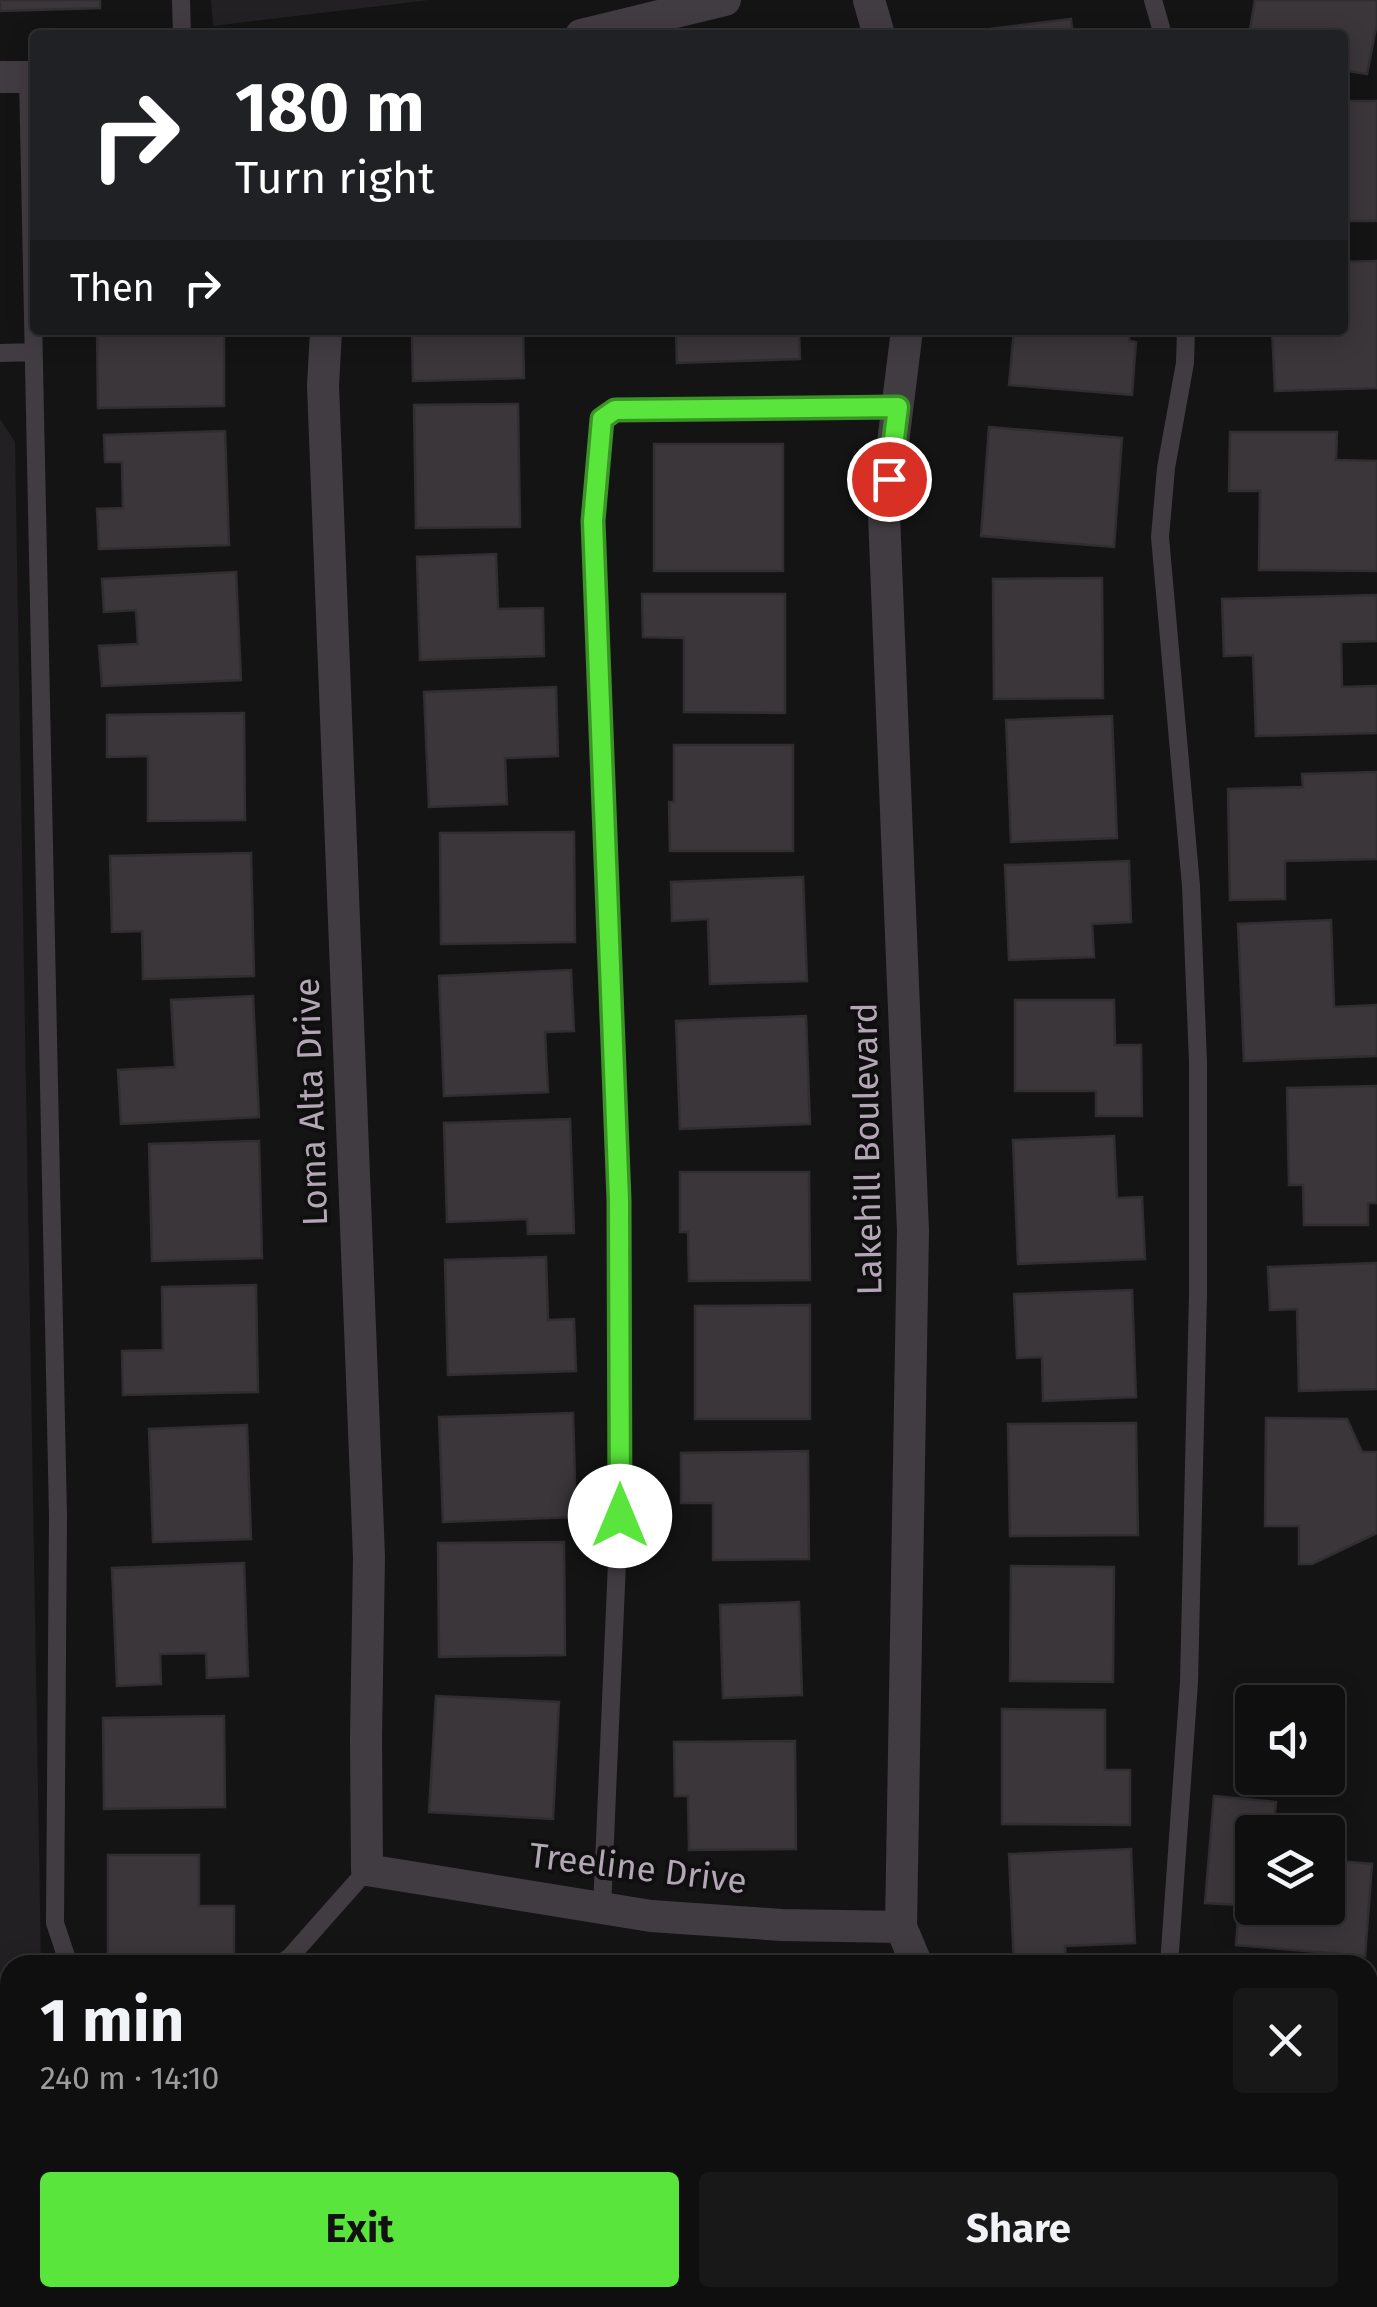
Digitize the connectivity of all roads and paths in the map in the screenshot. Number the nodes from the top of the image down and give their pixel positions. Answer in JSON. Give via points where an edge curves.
{"nodes":[{"id":1,"x":181,"y":0,"type":"edge"},
{"id":2,"x":725,"y":0,"type":"edge"},
{"id":3,"x":869,"y":0,"type":"edge"},
{"id":4,"x":1153,"y":0,"type":"edge"},
{"id":5,"x":182,"y":30,"type":"edge"},
{"id":6,"x":602,"y":30,"type":"edge"},
{"id":7,"x":878,"y":30,"type":"edge"},
{"id":8,"x":1162,"y":30,"type":"edge"},
{"id":9,"x":21,"y":77,"type":"edge"},
{"id":10,"x":30,"y":267,"type":"edge"},
{"id":11,"x":33,"y":335,"type":"edge"},
{"id":12,"x":326,"y":335,"type":"edge"},
{"id":13,"x":907,"y":335,"type":"edge"},
{"id":14,"x":1186,"y":335,"type":"edge"},
{"id":15,"x":34,"y":352,"type":"junction"},
{"id":16,"x":0,"y":353,"type":"edge"},
{"id":17,"x":898,"y":407,"type":"junction"},
{"id":18,"x":367,"y":1870,"type":"junction"},
{"id":19,"x":602,"y":1908,"type":"junction"},
{"id":20,"x":900,"y":1927,"type":"junction"},
{"id":21,"x":66,"y":1955,"type":"edge"},
{"id":22,"x":292,"y":1955,"type":"edge"},
{"id":23,"x":913,"y":1955,"type":"edge"},
{"id":24,"x":1169,"y":1955,"type":"edge"}],
"edges":[{"from":1,"to":5,"type":"lane"},
{"from":2,"to":6,"type":"street"},
{"from":3,"to":7,"type":"street"},
{"from":4,"to":8,"type":"lane"},
{"from":9,"to":10,"type":"lane"},
{"from":11,"to":15,"type":"lane"},
{"from":12,"to":18,"type":"street","name":"Loma Alta Drive","via":[[370,1557]]},
{"from":13,"to":17,"type":"street","name":"Lakehill Boulevard"},
{"from":14,"to":24,"type":"lane","via":[[1160,537],[1191,886],[1198,1062],[1189,1682]]},
{"from":15,"to":16,"type":"lane"},
{"from":15,"to":21,"type":"lane","via":[[58,1516],[55,1922]]},
{"from":17,"to":19,"type":"lane","via":[[615,410],[602,419],[593,521],[619,1200],[620,1476]]},
{"from":17,"to":20,"type":"street","name":"Lakehill Boulevard","via":[[884,514],[913,1231]]},
{"from":18,"to":19,"type":"street","name":"Treeline Drive"},
{"from":18,"to":22,"type":"lane"},
{"from":19,"to":20,"type":"street","name":"Treeline Drive","via":[[763,1924]]},
{"from":20,"to":23,"type":"street","name":"Lakehill Boulevard"}]}
